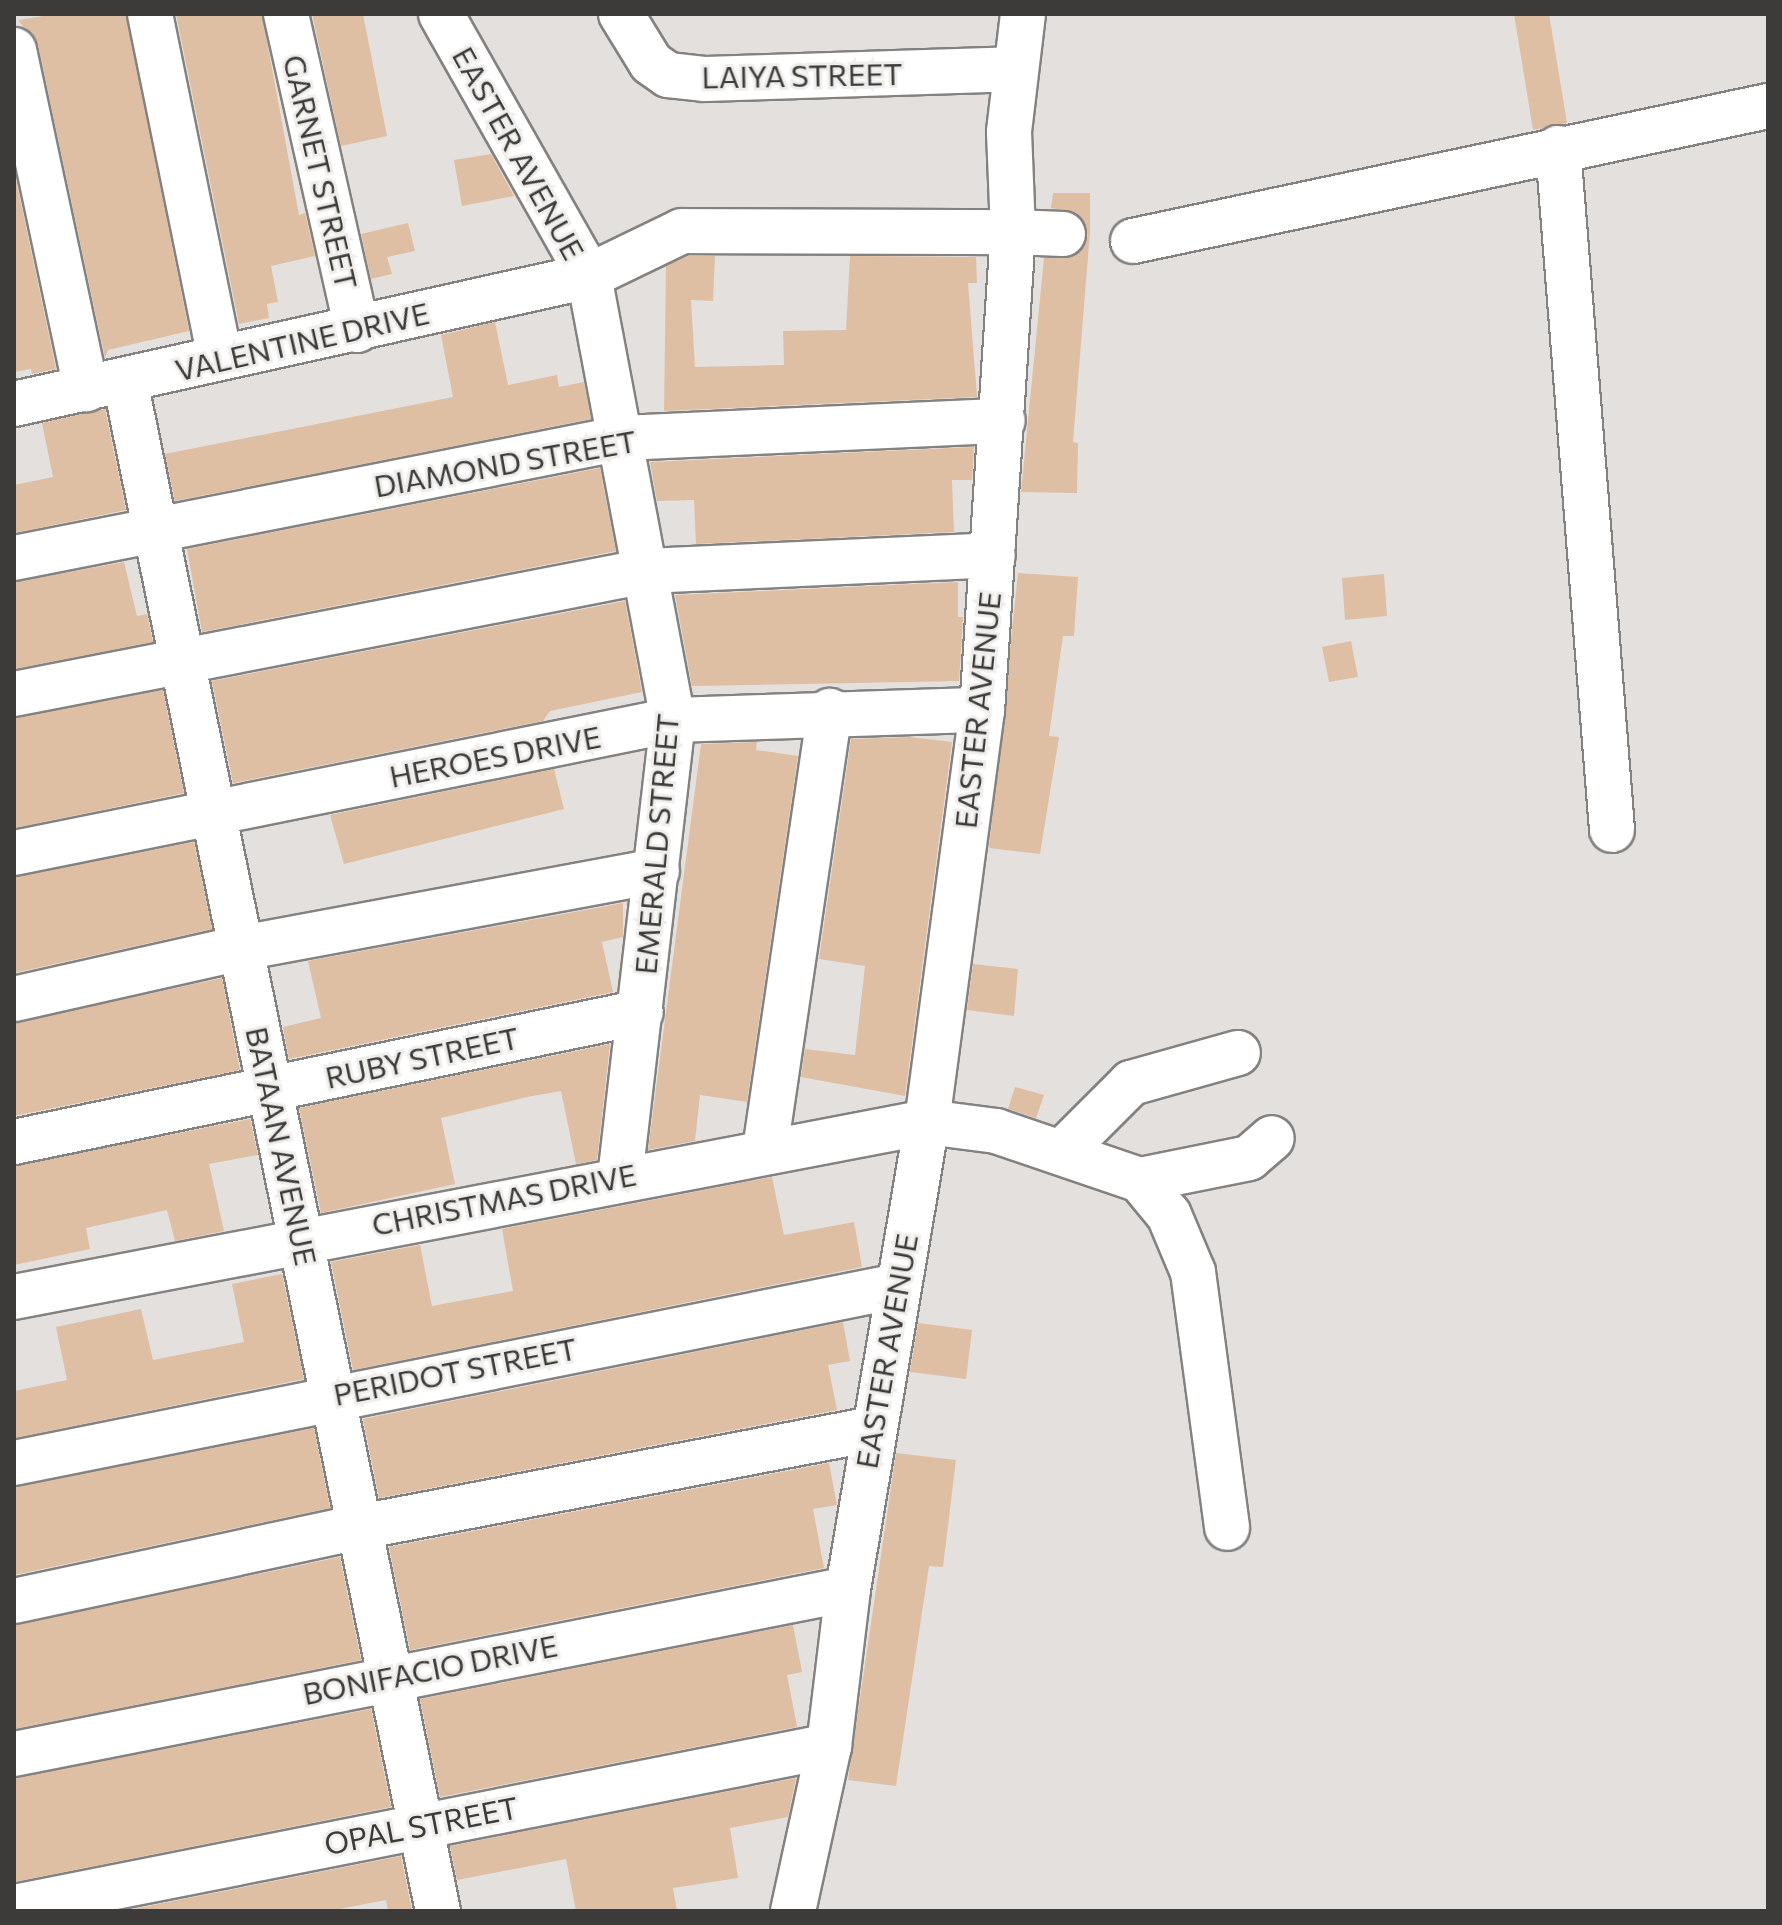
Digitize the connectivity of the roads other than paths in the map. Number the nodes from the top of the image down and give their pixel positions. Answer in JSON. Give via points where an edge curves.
{"nodes":[{"id":1,"x":150,"y":14,"type":"edge"},
{"id":2,"x":286,"y":14,"type":"edge"},
{"id":3,"x":441,"y":14,"type":"edge"},
{"id":4,"x":621,"y":14,"type":"edge"},
{"id":5,"x":1023,"y":14,"type":"edge"},
{"id":6,"x":14,"y":50,"type":"edge"},
{"id":7,"x":1014,"y":69,"type":"junction"},
{"id":8,"x":1768,"y":106,"type":"edge"},
{"id":9,"x":1558,"y":148,"type":"junction"},
{"id":10,"x":1013,"y":232,"type":"junction"},
{"id":11,"x":1063,"y":234,"type":"dead end"},
{"id":12,"x":1133,"y":241,"type":"dead end"},
{"id":13,"x":589,"y":276,"type":"junction"},
{"id":14,"x":357,"y":330,"type":"junction"},
{"id":15,"x":220,"y":358,"type":"junction"},
{"id":16,"x":106,"y":385,"type":"junction"},
{"id":17,"x":14,"y":404,"type":"edge"},
{"id":18,"x":1003,"y":421,"type":"junction"},
{"id":19,"x":622,"y":438,"type":"junction"},
{"id":20,"x":158,"y":528,"type":"junction"},
{"id":21,"x":993,"y":555,"type":"junction"},
{"id":22,"x":14,"y":558,"type":"edge"},
{"id":23,"x":646,"y":571,"type":"junction"},
{"id":24,"x":185,"y":661,"type":"junction"},
{"id":25,"x":14,"y":694,"type":"edge"},
{"id":26,"x":982,"y":710,"type":"junction"},
{"id":27,"x":830,"y":711,"type":"junction"},
{"id":28,"x":673,"y":720,"type":"junction"},
{"id":29,"x":217,"y":812,"type":"junction"},
{"id":30,"x":1612,"y":830,"type":"dead end"},
{"id":31,"x":14,"y":853,"type":"edge"},
{"id":32,"x":657,"y":871,"type":"junction"},
{"id":33,"x":241,"y":948,"type":"junction"},
{"id":34,"x":14,"y":999,"type":"edge"},
{"id":35,"x":641,"y":1012,"type":"junction"},
{"id":36,"x":1238,"y":1053,"type":"dead end"},
{"id":37,"x":270,"y":1088,"type":"junction"},
{"id":38,"x":927,"y":1122,"type":"junction"},
{"id":39,"x":1272,"y":1138,"type":"dead end"},
{"id":40,"x":14,"y":1142,"type":"edge"},
{"id":41,"x":765,"y":1150,"type":"junction"},
{"id":42,"x":1062,"y":1152,"type":"junction"},
{"id":43,"x":620,"y":1177,"type":"junction"},
{"id":44,"x":1140,"y":1180,"type":"junction"},
{"id":45,"x":301,"y":1238,"type":"junction"},
{"id":46,"x":897,"y":1286,"type":"junction"},
{"id":47,"x":14,"y":1297,"type":"edge"},
{"id":48,"x":332,"y":1395,"type":"junction"},
{"id":49,"x":873,"y":1429,"type":"junction"},
{"id":50,"x":14,"y":1463,"type":"edge"},
{"id":51,"x":360,"y":1527,"type":"junction"},
{"id":52,"x":1227,"y":1528,"type":"dead end"},
{"id":53,"x":848,"y":1589,"type":"junction"},
{"id":54,"x":14,"y":1601,"type":"edge"},
{"id":55,"x":391,"y":1675,"type":"junction"},
{"id":56,"x":829,"y":1746,"type":"junction"},
{"id":57,"x":14,"y":1754,"type":"edge"},
{"id":58,"x":419,"y":1824,"type":"junction"},
{"id":59,"x":14,"y":1907,"type":"edge"},
{"id":60,"x":438,"y":1911,"type":"edge"},
{"id":61,"x":793,"y":1911,"type":"edge"}],
"edges":[{"from":1,"to":15,"type":"street"},
{"from":2,"to":14,"type":"street","name":"GARNET STREET"},
{"from":3,"to":13,"type":"street","name":"EASTER AVENUE"},
{"from":4,"to":7,"type":"street","name":"LAIYA STREET","via":[[651,63],[668,75]]},
{"from":5,"to":7,"type":"street"},
{"from":6,"to":16,"type":"street","name":"BATAAN AVENUE"},
{"from":7,"to":10,"type":"street"},
{"from":8,"to":9,"type":"street"},
{"from":9,"to":12,"type":"street","via":[[1229,225]]},
{"from":9,"to":30,"type":"street"},
{"from":10,"to":11,"type":"street"},
{"from":10,"to":13,"type":"street","name":"EASTER AVENUE","via":[[682,231]]},
{"from":10,"to":18,"type":"street","name":"EASTER AVENUE"},
{"from":13,"to":14,"type":"street","name":"VALENTINE DRIVE"},
{"from":13,"to":19,"type":"street","name":"EMERALD STREET"},
{"from":14,"to":15,"type":"street","name":"VALENTINE DRIVE"},
{"from":15,"to":16,"type":"street","name":"VALENTINE DRIVE"},
{"from":16,"to":17,"type":"street","name":"VALENTINE DRIVE"},
{"from":16,"to":20,"type":"street","name":"BATAAN AVENUE"},
{"from":18,"to":19,"type":"street","name":"DIAMOND STREET"},
{"from":18,"to":21,"type":"street","name":"EASTER AVENUE"},
{"from":19,"to":20,"type":"street","name":"DIAMOND STREET"},
{"from":19,"to":23,"type":"street","name":"EMERALD STREET"},
{"from":20,"to":22,"type":"street","name":"DIAMOND STREET"},
{"from":20,"to":24,"type":"street","name":"BATAAN AVENUE"},
{"from":21,"to":23,"type":"street"},
{"from":21,"to":26,"type":"street","name":"EASTER AVENUE"},
{"from":23,"to":24,"type":"street"},
{"from":23,"to":28,"type":"street","name":"EMERALD STREET"},
{"from":24,"to":25,"type":"street"},
{"from":24,"to":29,"type":"street","name":"BATAAN AVENUE"},
{"from":26,"to":27,"type":"street","name":"HEROES DRIVE"},
{"from":26,"to":38,"type":"street","name":"EASTER AVENUE"},
{"from":27,"to":28,"type":"street","name":"HEROES DRIVE"},
{"from":27,"to":41,"type":"street"},
{"from":28,"to":29,"type":"street","name":"HEROES DRIVE"},
{"from":28,"to":32,"type":"street","name":"EMERALD STREET"},
{"from":29,"to":31,"type":"street","name":"HEROES DRIVE"},
{"from":29,"to":33,"type":"street","name":"BATAAN AVENUE"},
{"from":32,"to":33,"type":"street"},
{"from":32,"to":35,"type":"street","name":"EMERALD STREET"},
{"from":33,"to":34,"type":"street"},
{"from":33,"to":37,"type":"street","name":"BATAAN AVENUE"},
{"from":35,"to":37,"type":"street","name":"RUBY STREET"},
{"from":35,"to":43,"type":"street","name":"EMERALD STREET"},
{"from":36,"to":42,"type":"street","via":[[1131,1083]]},
{"from":37,"to":40,"type":"street","name":"RUBY STREET"},
{"from":37,"to":45,"type":"street","name":"BATAAN AVENUE"},
{"from":38,"to":41,"type":"street","name":"CHRISTMAS DRIVE"},
{"from":38,"to":42,"type":"street","name":"CHRISTMAS DRIVE","via":[[996,1131]]},
{"from":38,"to":46,"type":"street","name":"EASTER AVENUE"},
{"from":39,"to":44,"type":"street","via":[[1249,1158]]},
{"from":41,"to":43,"type":"street","name":"CHRISTMAS DRIVE"},
{"from":42,"to":44,"type":"street","name":"CHRISTMAS DRIVE"},
{"from":43,"to":45,"type":"street","name":"CHRISTMAS DRIVE"},
{"from":44,"to":52,"type":"street","via":[[1169,1215],[1193,1272]]},
{"from":45,"to":47,"type":"street","name":"CHRISTMAS DRIVE"},
{"from":45,"to":48,"type":"street","name":"BATAAN AVENUE"},
{"from":46,"to":48,"type":"street","name":"PERIDOT STREET"},
{"from":46,"to":49,"type":"street","name":"EASTER AVENUE"},
{"from":48,"to":50,"type":"street","name":"PERIDOT STREET"},
{"from":48,"to":51,"type":"street","name":"BATAAN AVENUE"},
{"from":49,"to":51,"type":"street"},
{"from":49,"to":53,"type":"street","name":"EASTER AVENUE"},
{"from":51,"to":54,"type":"street"},
{"from":51,"to":55,"type":"street","name":"BATAAN AVENUE"},
{"from":53,"to":55,"type":"street","name":"BONIFACIO DRIVE"},
{"from":53,"to":56,"type":"street","name":"EASTER AVENUE"},
{"from":55,"to":57,"type":"street","name":"BONIFACIO DRIVE"},
{"from":55,"to":58,"type":"street","name":"BATAAN AVENUE"},
{"from":56,"to":58,"type":"street","name":"OPAL STREET"},
{"from":56,"to":61,"type":"street","name":"EASTER AVENUE"},
{"from":58,"to":59,"type":"street","name":"OPAL STREET"},
{"from":58,"to":60,"type":"street","name":"BATAAN AVENUE"}]}
